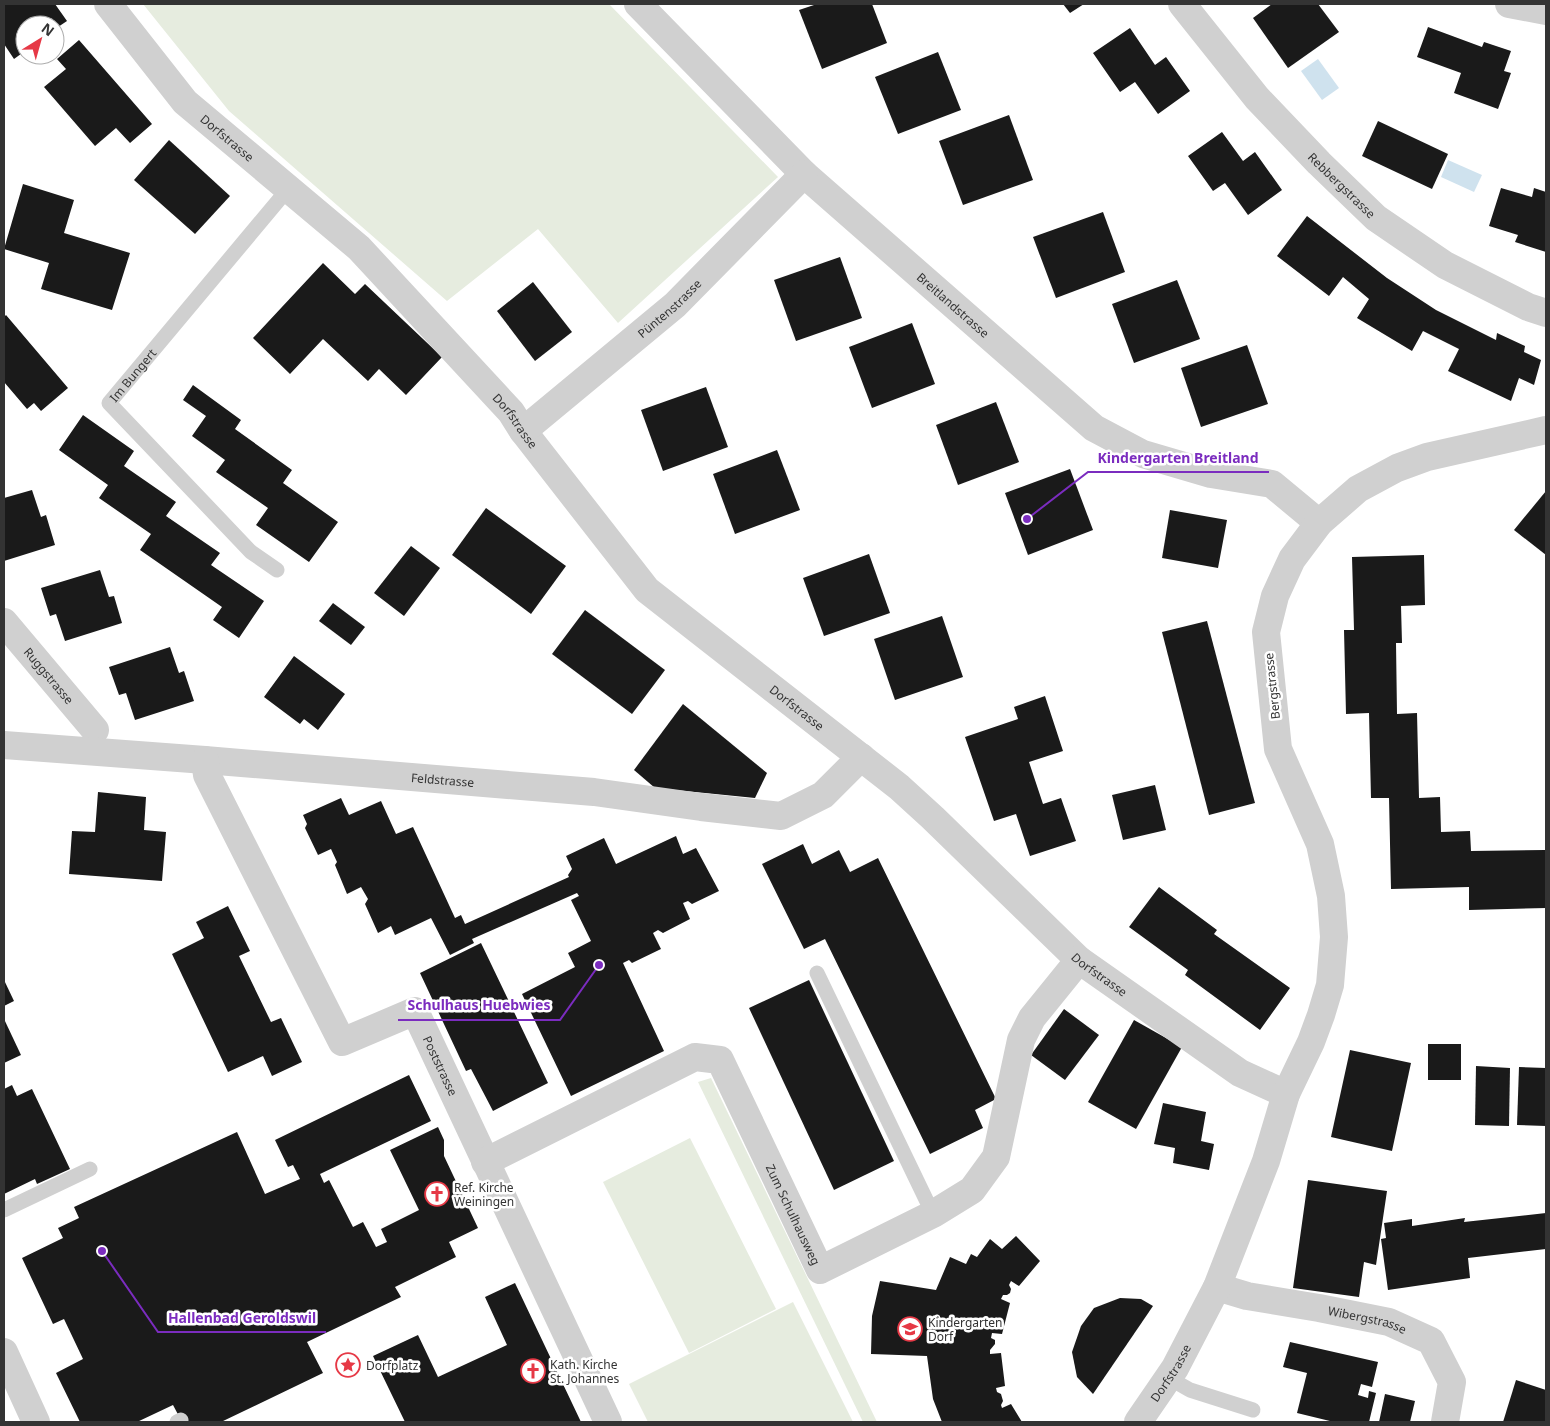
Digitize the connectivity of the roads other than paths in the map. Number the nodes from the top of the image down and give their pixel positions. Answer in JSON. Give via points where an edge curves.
{"nodes":[{"id":1,"x":108,"y":4,"type":"edge"},
{"id":2,"x":638,"y":4,"type":"edge"},
{"id":3,"x":1182,"y":4,"type":"edge"},
{"id":4,"x":1509,"y":4,"type":"edge"},
{"id":5,"x":1546,"y":11,"type":"edge"},
{"id":6,"x":804,"y":174,"type":"junction"},
{"id":7,"x":288,"y":189,"type":"junction"},
{"id":8,"x":1546,"y":313,"type":"edge"},
{"id":9,"x":1546,"y":430,"type":"edge"},
{"id":10,"x":523,"y":431,"type":"junction"},
{"id":11,"x":1319,"y":523,"type":"junction"},
{"id":12,"x":277,"y":570,"type":"dead end"},
{"id":13,"x":4,"y":622,"type":"edge"},
{"id":14,"x":95,"y":730,"type":"dead end"},
{"id":15,"x":4,"y":745,"type":"edge"},
{"id":16,"x":861,"y":757,"type":"junction"},
{"id":17,"x":206,"y":760,"type":"junction"},
{"id":18,"x":1079,"y":960,"type":"junction"},
{"id":19,"x":818,"y":973,"type":"dead end"},
{"id":20,"x":1286,"y":1094,"type":"junction"},
{"id":21,"x":485,"y":1162,"type":"junction"},
{"id":22,"x":90,"y":1169,"type":"dead end"},
{"id":23,"x":4,"y":1210,"type":"edge"},
{"id":24,"x":933,"y":1214,"type":"junction"},
{"id":25,"x":1217,"y":1287,"type":"junction"},
{"id":26,"x":5,"y":1357,"type":"edge"},
{"id":27,"x":1169,"y":1378,"type":"junction"},
{"id":28,"x":1253,"y":1410,"type":"dead end"},
{"id":29,"x":36,"y":1422,"type":"edge"},
{"id":30,"x":608,"y":1422,"type":"edge"},
{"id":31,"x":1138,"y":1422,"type":"edge"},
{"id":32,"x":1445,"y":1422,"type":"edge"}],
"edges":[{"from":1,"to":7,"type":"street","name":"Dorfstrasse","via":[[185,102]]},
{"from":2,"to":6,"type":"street","name":"Breitlandstrasse"},
{"from":3,"to":8,"type":"street","name":"Rebbergstrasse","via":[[1257,98],[1376,218],[1446,266]]},
{"from":4,"to":5,"type":"street"},
{"from":6,"to":10,"type":"street","name":"Püntenstrasse","via":[[675,305]]},
{"from":6,"to":11,"type":"street","name":"Breitlandstrasse","via":[[1094,428],[1143,454],[1212,474],[1272,484]]},
{"from":7,"to":10,"type":"street","name":"Dorfstrasse","via":[[359,248],[511,412]]},
{"from":7,"to":12,"type":"lane","name":"Im Bungert","via":[[109,403],[251,552]]},
{"from":9,"to":11,"type":"street","name":"Bergstrasse","via":[[1427,457],[1397,468],[1358,489]]},
{"from":10,"to":16,"type":"street","name":"Dorfstrasse","via":[[647,590]]},
{"from":11,"to":20,"type":"street","name":"Bergstrasse","via":[[1292,559],[1275,596],[1266,632],[1278,749],[1320,844],[1331,896],[1334,937],[1330,986],[1321,1016]]},
{"from":13,"to":14,"type":"street","name":"Ruggstrasse"},
{"from":15,"to":17,"type":"street","name":"Feldstrasse"},
{"from":16,"to":17,"type":"street","name":"Feldstrasse","via":[[823,795],[781,816],[594,792]]},
{"from":16,"to":18,"type":"street","name":"Dorfstrasse","via":[[934,818]]},
{"from":17,"to":21,"type":"street","name":"Poststrasse","via":[[207,775],[342,1042],[415,1011]]},
{"from":18,"to":20,"type":"street","name":"Dorfstrasse","via":[[1240,1073]]},
{"from":18,"to":24,"type":"street","name":"Zum Schulhausweg","via":[[1032,1018],[1022,1040],[996,1157],[972,1190]]},
{"from":19,"to":24,"type":"lane"},
{"from":20,"to":25,"type":"street","name":"Dorfstrasse","via":[[1266,1160]]},
{"from":21,"to":24,"type":"street","name":"Zum Schulhausweg","via":[[694,1057],[720,1060],[820,1270]]},
{"from":21,"to":30,"type":"street","name":"Poststrasse"},
{"from":22,"to":23,"type":"lane"},
{"from":25,"to":27,"type":"street","name":"Dorfstrasse"},
{"from":25,"to":32,"type":"street","name":"Wibergstrasse","via":[[1247,1296],[1389,1322],[1431,1342],[1452,1382]]},
{"from":26,"to":29,"type":"street"},
{"from":27,"to":28,"type":"lane","via":[[1190,1390]]},
{"from":27,"to":31,"type":"street","name":"Dorfstrasse"}]}
